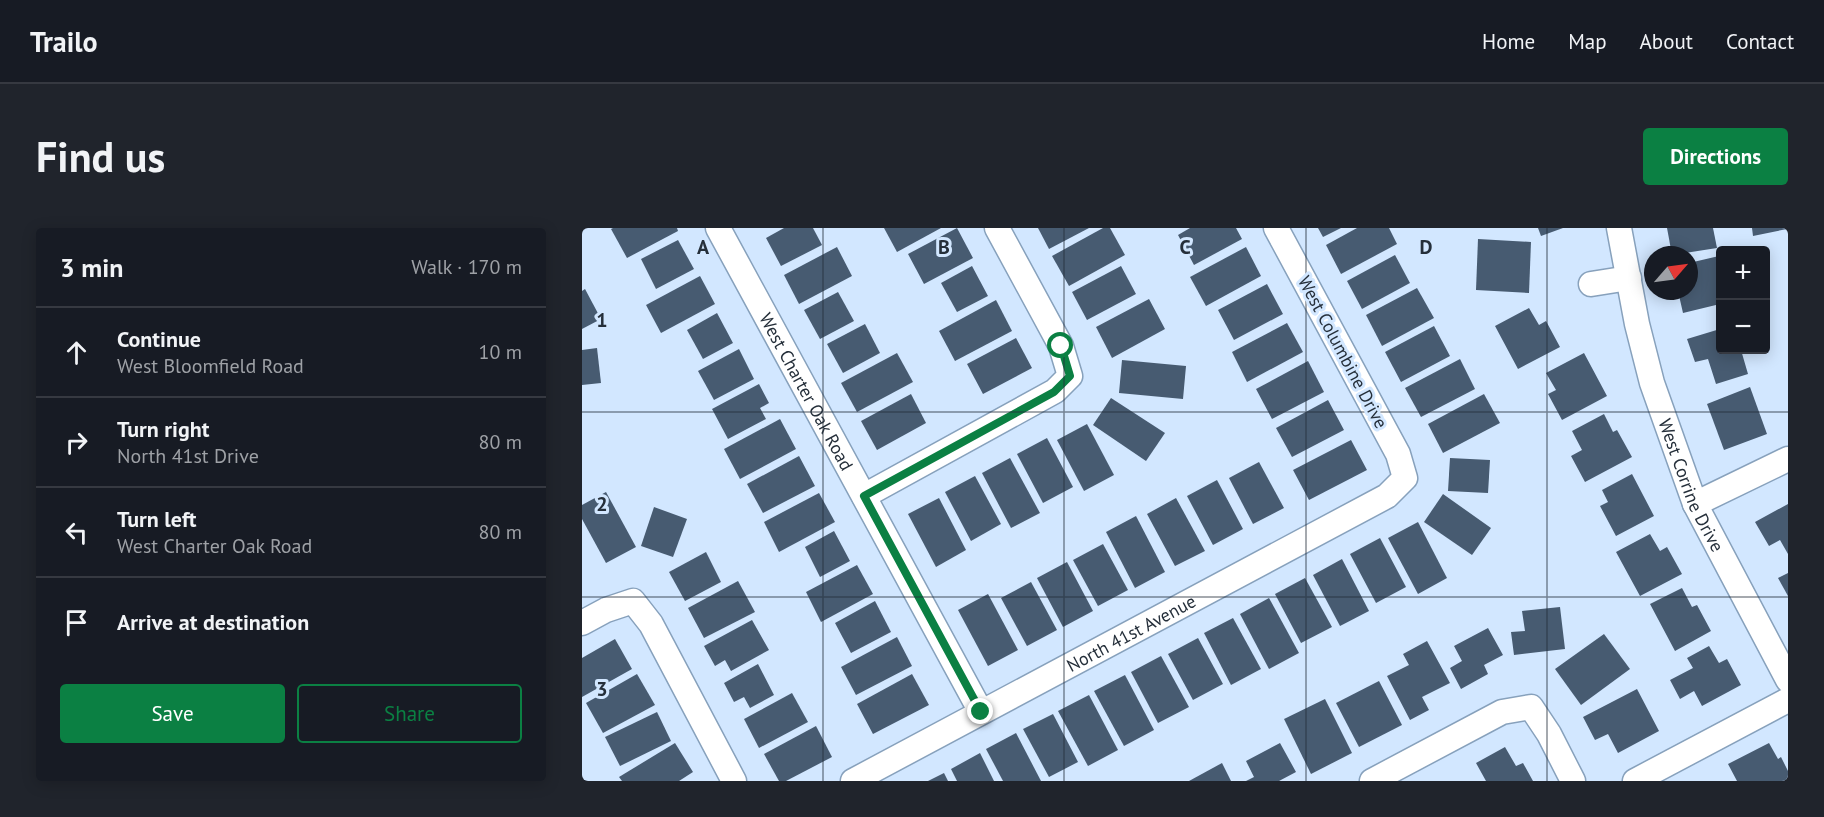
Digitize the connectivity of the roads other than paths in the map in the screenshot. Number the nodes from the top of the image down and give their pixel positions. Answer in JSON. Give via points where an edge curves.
{"nodes":[{"id":1,"x":718,"y":228,"type":"edge"},
{"id":2,"x":997,"y":228,"type":"edge"},
{"id":3,"x":1276,"y":228,"type":"edge"},
{"id":4,"x":1619,"y":228,"type":"edge"},
{"id":5,"x":1629,"y":278,"type":"junction"},
{"id":6,"x":1591,"y":284,"type":"dead end"},
{"id":7,"x":1788,"y":459,"type":"edge"},
{"id":8,"x":1405,"y":478,"type":"joint"},
{"id":9,"x":864,"y":496,"type":"junction"},
{"id":10,"x":1695,"y":504,"type":"junction"},
{"id":11,"x":582,"y":623,"type":"edge"},
{"id":12,"x":1788,"y":680,"type":"edge"},
{"id":13,"x":1788,"y":700,"type":"edge"},
{"id":14,"x":981,"y":712,"type":"junction"},
{"id":15,"x":734,"y":781,"type":"edge"},
{"id":16,"x":853,"y":781,"type":"edge"},
{"id":17,"x":1372,"y":781,"type":"edge"},
{"id":18,"x":1573,"y":781,"type":"edge"},
{"id":19,"x":1635,"y":781,"type":"edge"}],
"edges":[{"from":1,"to":9,"type":"street","name":"West Charter Oak Road"},
{"from":2,"to":9,"type":"street","via":[[1061,346],[1070,376],[1054,392]]},
{"from":3,"to":8,"type":"street","name":"West Columbine Drive","via":[[1398,454]]},
{"from":4,"to":5,"type":"street","name":"West Corrine Drive"},
{"from":5,"to":6,"type":"street"},
{"from":5,"to":10,"type":"street","name":"West Corrine Drive","via":[[1636,324],[1652,383]]},
{"from":7,"to":10,"type":"street"},
{"from":8,"to":14,"type":"street","name":"North 41st Avenue","via":[[1387,496]]},
{"from":9,"to":14,"type":"street","name":"West Charter Oak Road"},
{"from":10,"to":12,"type":"street","name":"West Corrine Drive"},
{"from":11,"to":15,"type":"street","via":[[633,601],[651,624]]},
{"from":13,"to":19,"type":"street"},
{"from":14,"to":16,"type":"street","name":"North 41st Avenue"},
{"from":17,"to":18,"type":"street","via":[[1502,712],[1531,707]]}]}
